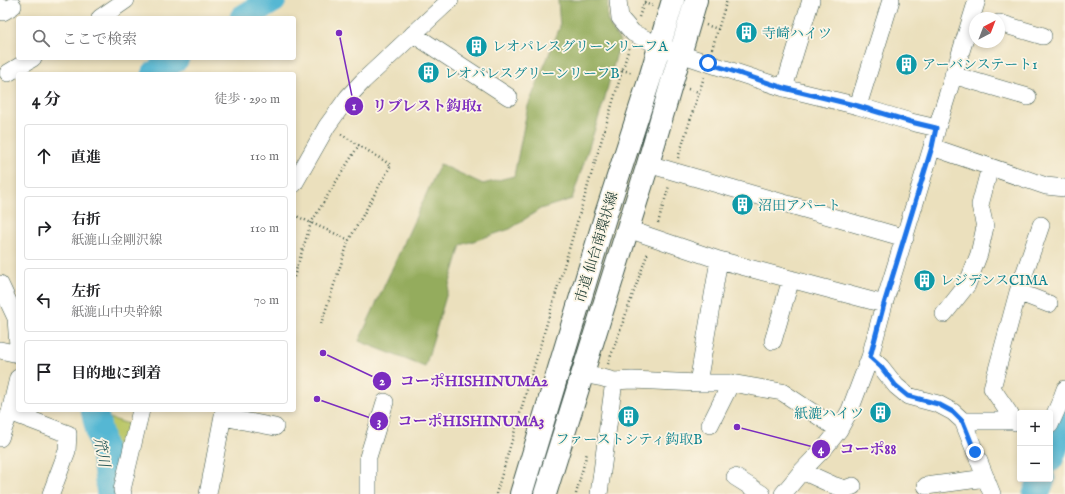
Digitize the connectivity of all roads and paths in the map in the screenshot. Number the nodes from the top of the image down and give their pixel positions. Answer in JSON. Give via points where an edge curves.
{"nodes":[{"id":1,"x":126,"y":0,"type":"edge"},
{"id":2,"x":450,"y":0,"type":"edge"},
{"id":3,"x":618,"y":0,"type":"edge"},
{"id":4,"x":646,"y":0,"type":"edge"},
{"id":5,"x":673,"y":0,"type":"edge"},
{"id":6,"x":696,"y":0,"type":"edge"},
{"id":7,"x":811,"y":0,"type":"edge"},
{"id":8,"x":891,"y":0,"type":"edge"},
{"id":9,"x":977,"y":11,"type":"edge"},
{"id":10,"x":103,"y":16,"type":"edge"},
{"id":11,"x":1005,"y":25,"type":"edge"},
{"id":12,"x":633,"y":33,"type":"junction"},
{"id":13,"x":413,"y":34,"type":"junction"},
{"id":14,"x":1043,"y":36,"type":"dead end"},
{"id":15,"x":660,"y":46,"type":"junction"},
{"id":16,"x":680,"y":54,"type":"junction"},
{"id":17,"x":28,"y":60,"type":"edge"},
{"id":18,"x":3,"y":69,"type":"edge"},
{"id":19,"x":953,"y":75,"type":"junction"},
{"id":20,"x":784,"y":88,"type":"junction"},
{"id":21,"x":509,"y":97,"type":"dead end"},
{"id":22,"x":1028,"y":97,"type":"dead end"},
{"id":23,"x":858,"y":106,"type":"junction"},
{"id":24,"x":327,"y":126,"type":"junction"},
{"id":25,"x":936,"y":128,"type":"junction"},
{"id":26,"x":359,"y":145,"type":"junction"},
{"id":27,"x":932,"y":147,"type":"junction"},
{"id":28,"x":648,"y":164,"type":"junction"},
{"id":29,"x":990,"y":167,"type":"junction"},
{"id":30,"x":296,"y":180,"type":"edge"},
{"id":31,"x":1064,"y":184,"type":"edge"},
{"id":32,"x":296,"y":216,"type":"edge"},
{"id":33,"x":311,"y":223,"type":"junction"},
{"id":34,"x":1041,"y":225,"type":"dead end"},
{"id":35,"x":628,"y":229,"type":"junction"},
{"id":36,"x":904,"y":238,"type":"junction"},
{"id":37,"x":349,"y":240,"type":"junction"},
{"id":38,"x":719,"y":260,"type":"junction"},
{"id":39,"x":296,"y":271,"type":"edge"},
{"id":40,"x":791,"y":279,"type":"junction"},
{"id":41,"x":0,"y":284,"type":"edge"},
{"id":42,"x":1018,"y":292,"type":"junction"},
{"id":43,"x":884,"y":304,"type":"junction"},
{"id":44,"x":1049,"y":304,"type":"dead end"},
{"id":45,"x":944,"y":314,"type":"dead end"},
{"id":46,"x":16,"y":318,"type":"edge"},
{"id":47,"x":321,"y":324,"type":"dead end"},
{"id":48,"x":773,"y":341,"type":"dead end"},
{"id":49,"x":0,"y":350,"type":"edge"},
{"id":50,"x":16,"y":354,"type":"edge"},
{"id":51,"x":870,"y":357,"type":"junction"},
{"id":52,"x":582,"y":374,"type":"junction"},
{"id":53,"x":614,"y":381,"type":"junction"},
{"id":54,"x":698,"y":383,"type":"junction"},
{"id":55,"x":731,"y":383,"type":"junction"},
{"id":56,"x":16,"y":386,"type":"edge"},
{"id":57,"x":1065,"y":388,"type":"edge"},
{"id":58,"x":385,"y":402,"type":"dead end"},
{"id":59,"x":10,"y":412,"type":"junction"},
{"id":60,"x":141,"y":412,"type":"edge"},
{"id":61,"x":223,"y":413,"type":"edge"},
{"id":62,"x":1056,"y":418,"type":"edge"},
{"id":63,"x":1017,"y":421,"type":"edge"},
{"id":64,"x":963,"y":422,"type":"junction"},
{"id":65,"x":710,"y":425,"type":"dead end"},
{"id":66,"x":275,"y":427,"type":"dead end"},
{"id":67,"x":839,"y":430,"type":"junction"},
{"id":68,"x":0,"y":438,"type":"edge"},
{"id":69,"x":802,"y":471,"type":"junction"},
{"id":70,"x":735,"y":477,"type":"dead end"},
{"id":71,"x":986,"y":478,"type":"junction"},
{"id":72,"x":853,"y":486,"type":"dead end"},
{"id":73,"x":926,"y":486,"type":"dead end"},
{"id":74,"x":51,"y":494,"type":"edge"},
{"id":75,"x":123,"y":494,"type":"edge"},
{"id":76,"x":208,"y":494,"type":"edge"},
{"id":77,"x":368,"y":494,"type":"edge"},
{"id":78,"x":496,"y":494,"type":"edge"},
{"id":79,"x":520,"y":494,"type":"edge"},
{"id":80,"x":545,"y":494,"type":"edge"},
{"id":81,"x":599,"y":494,"type":"edge"},
{"id":82,"x":762,"y":494,"type":"edge"},
{"id":83,"x":783,"y":494,"type":"edge"},
{"id":84,"x":992,"y":494,"type":"edge"}],
"edges":[{"from":1,"to":10,"type":"street"},
{"from":2,"to":13,"type":"street"},
{"from":3,"to":12,"type":"street","via":[[620,18]]},
{"from":4,"to":12,"type":"path"},
{"from":5,"to":15,"type":"main road","name":"市道 仙台南環状線"},
{"from":6,"to":16,"type":"main road","name":"市道 仙台南環状線"},
{"from":7,"to":20,"type":"street"},
{"from":8,"to":23,"type":"street"},
{"from":9,"to":19,"type":"street"},
{"from":11,"to":14,"type":"street"},
{"from":12,"to":15,"type":"street"},
{"from":12,"to":78,"type":"path"},
{"from":13,"to":21,"type":"street"},
{"from":13,"to":24,"type":"street","via":[[348,97]]},
{"from":15,"to":16,"type":"street"},
{"from":15,"to":79,"type":"main road","name":"市道 仙台南環状線"},
{"from":16,"to":20,"type":"street"},
{"from":16,"to":28,"type":"main road","name":"市道 仙台南環状線"},
{"from":17,"to":18,"type":"street"},
{"from":19,"to":22,"type":"street"},
{"from":19,"to":25,"type":"street"},
{"from":20,"to":23,"type":"street"},
{"from":23,"to":25,"type":"street"},
{"from":24,"to":26,"type":"path"},
{"from":24,"to":30,"type":"street"},
{"from":25,"to":27,"type":"street"},
{"from":26,"to":33,"type":"path"},
{"from":26,"to":37,"type":"path","via":[[391,165]]},
{"from":27,"to":29,"type":"street"},
{"from":27,"to":36,"type":"street"},
{"from":28,"to":35,"type":"main road","name":"市道 仙台南環状線"},
{"from":28,"to":36,"type":"street"},
{"from":29,"to":31,"type":"street","via":[[1046,186]]},
{"from":29,"to":45,"type":"street","via":[[980,205],[985,227],[980,254],[967,285]]},
{"from":32,"to":33,"type":"path"},
{"from":33,"to":37,"type":"path"},
{"from":33,"to":39,"type":"path"},
{"from":34,"to":42,"type":"street"},
{"from":35,"to":38,"type":"street"},
{"from":35,"to":52,"type":"main road","name":"市道 仙台南環状線"},
{"from":36,"to":43,"type":"street"},
{"from":37,"to":47,"type":"path"},
{"from":38,"to":40,"type":"street"},
{"from":38,"to":54,"type":"street"},
{"from":40,"to":43,"type":"street"},
{"from":40,"to":48,"type":"street"},
{"from":41,"to":46,"type":"street"},
{"from":42,"to":44,"type":"street"},
{"from":42,"to":63,"type":"street","via":[[992,388]]},
{"from":43,"to":51,"type":"street"},
{"from":49,"to":50,"type":"street"},
{"from":51,"to":64,"type":"street","via":[[908,396],[938,404],[953,412]]},
{"from":51,"to":67,"type":"street","via":[[850,410]]},
{"from":52,"to":53,"type":"street"},
{"from":52,"to":80,"type":"main road","name":"市道 仙台南環状線"},
{"from":53,"to":54,"type":"street"},
{"from":53,"to":81,"type":"street"},
{"from":54,"to":55,"type":"street"},
{"from":55,"to":65,"type":"street"},
{"from":55,"to":67,"type":"street","via":[[782,392]]},
{"from":56,"to":59,"type":"street"},
{"from":57,"to":62,"type":"street"},
{"from":58,"to":77,"type":"street","via":[[368,457]]},
{"from":59,"to":68,"type":"street"},
{"from":59,"to":74,"type":"street","via":[[68,434],[67,451]]},
{"from":60,"to":75,"type":"street"},
{"from":61,"to":66,"type":"street"},
{"from":61,"to":76,"type":"street"},
{"from":63,"to":64,"type":"street"},
{"from":64,"to":71,"type":"street"},
{"from":67,"to":69,"type":"street"},
{"from":69,"to":72,"type":"street","via":[[845,489]]},
{"from":69,"to":83,"type":"street"},
{"from":70,"to":82,"type":"street"},
{"from":71,"to":73,"type":"street"},
{"from":71,"to":84,"type":"street"}]}
